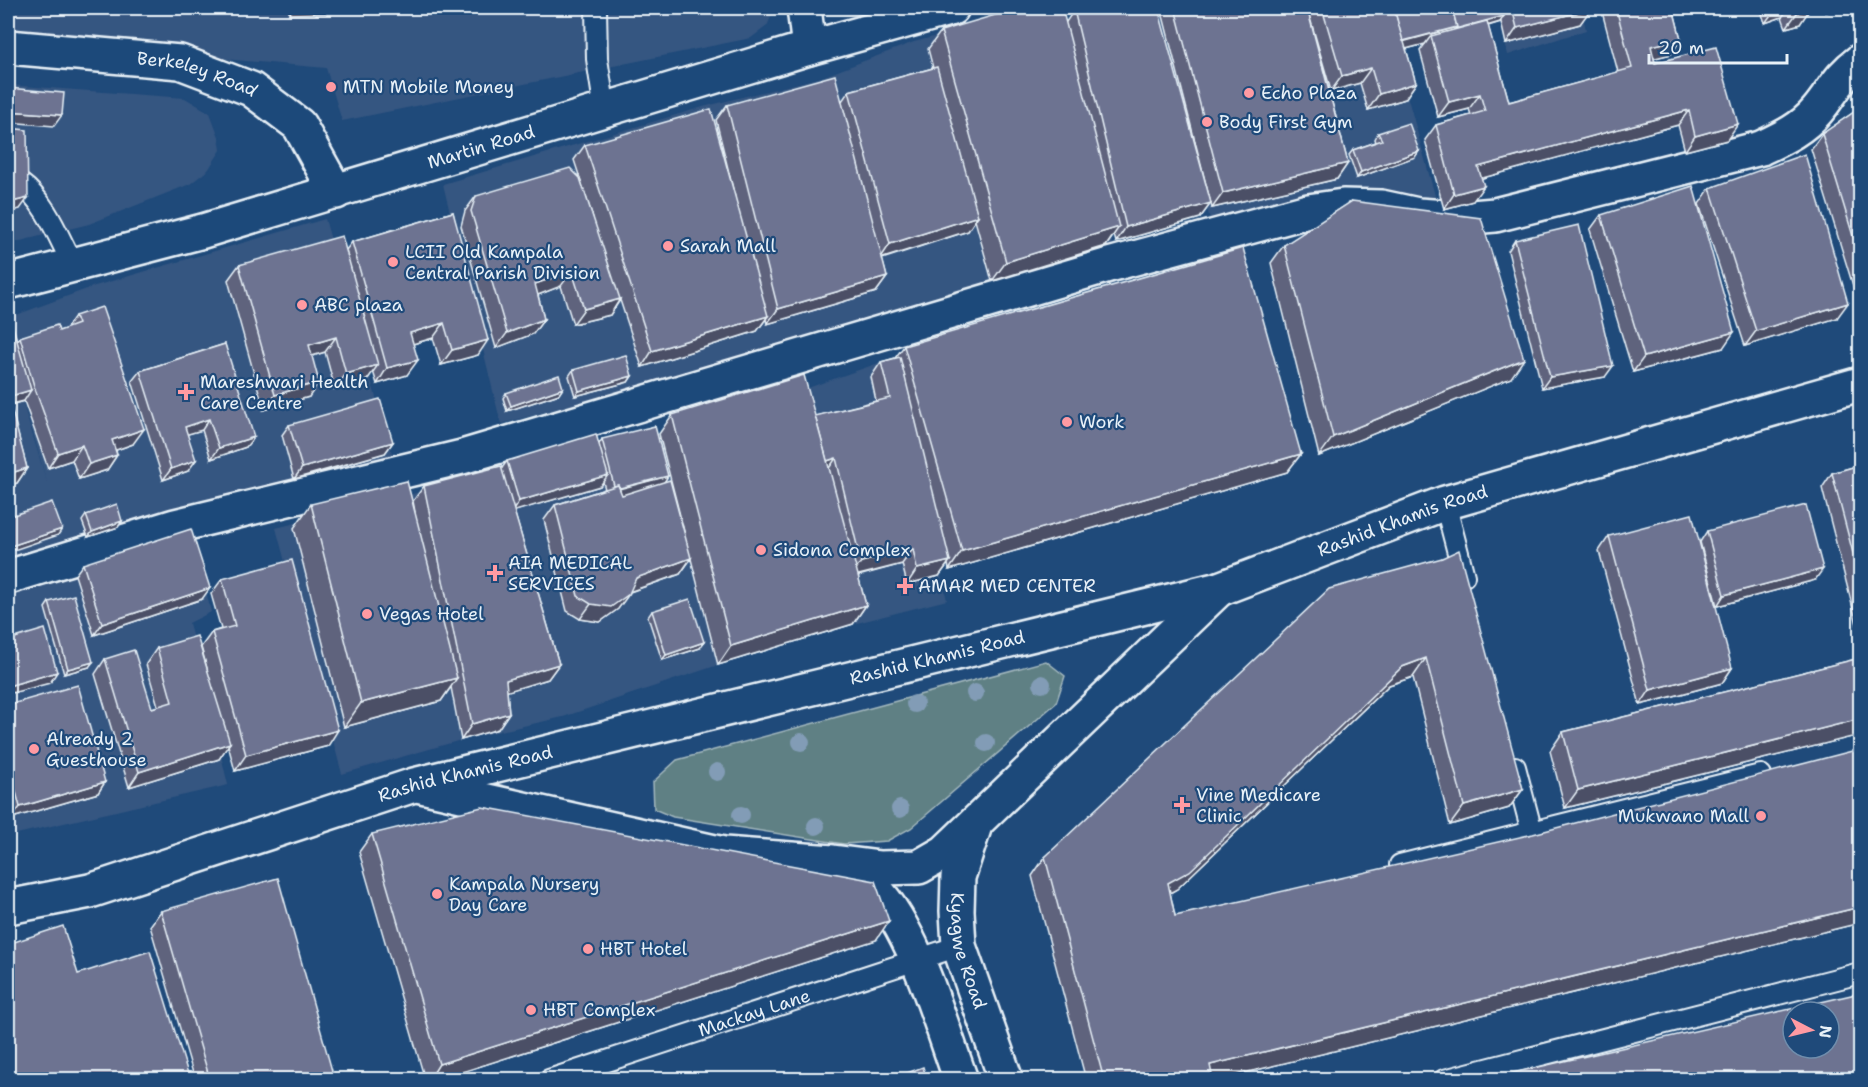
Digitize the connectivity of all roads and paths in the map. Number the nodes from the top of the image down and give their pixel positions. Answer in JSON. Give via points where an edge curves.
{"nodes":[{"id":1,"x":596,"y":8,"type":"edge"},
{"id":2,"x":804,"y":8,"type":"edge"},
{"id":3,"x":952,"y":8,"type":"edge"},
{"id":4,"x":8,"y":47,"type":"edge"},
{"id":5,"x":809,"y":48,"type":"junction"},
{"id":6,"x":1860,"y":61,"type":"edge"},
{"id":7,"x":605,"y":111,"type":"junction"},
{"id":8,"x":20,"y":183,"type":"edge"},
{"id":9,"x":336,"y":192,"type":"junction"},
{"id":10,"x":73,"y":265,"type":"junction"},
{"id":11,"x":8,"y":282,"type":"edge"},
{"id":12,"x":1860,"y":384,"type":"edge"},
{"id":13,"x":1445,"y":503,"type":"junction"},
{"id":14,"x":8,"y":577,"type":"edge"},
{"id":15,"x":1219,"y":589,"type":"junction"},
{"id":16,"x":1469,"y":594,"type":"edge"},
{"id":17,"x":1511,"y":753,"type":"edge"},
{"id":18,"x":1781,"y":770,"type":"edge"},
{"id":19,"x":414,"y":785,"type":"junction"},
{"id":20,"x":977,"y":821,"type":"junction"},
{"id":21,"x":1532,"y":832,"type":"junction"},
{"id":22,"x":833,"y":862,"type":"junction"},
{"id":23,"x":1384,"y":869,"type":"edge"},
{"id":24,"x":8,"y":907,"type":"edge"},
{"id":25,"x":959,"y":946,"type":"junction"},
{"id":26,"x":917,"y":960,"type":"junction"},
{"id":27,"x":1860,"y":973,"type":"edge"},
{"id":28,"x":549,"y":1080,"type":"edge"},
{"id":29,"x":961,"y":1080,"type":"edge"},
{"id":30,"x":1006,"y":1080,"type":"edge"},
{"id":31,"x":1444,"y":1080,"type":"edge"}],
"edges":[{"from":1,"to":7,"type":"lane","via":[[597,59]]},
{"from":2,"to":5,"type":"street"},
{"from":3,"to":5,"type":"street","name":"Martin Road"},
{"from":4,"to":9,"type":"street","name":"Berkeley Road","via":[[180,62],[251,89],[299,125]]},
{"from":5,"to":7,"type":"street","name":"Martin Road"},
{"from":6,"to":14,"type":"street","via":[[1796,131],[1761,148],[1495,215],[1460,218],[1343,206],[1308,211],[1109,265],[462,457],[175,526]]},
{"from":7,"to":9,"type":"street","name":"Martin Road"},
{"from":8,"to":10,"type":"lane","via":[[41,204]]},
{"from":9,"to":10,"type":"street","name":"Martin Road"},
{"from":10,"to":11,"type":"street","name":"Martin Road"},
{"from":12,"to":13,"type":"street","name":"Rashid Khamis Road"},
{"from":13,"to":15,"type":"street","name":"Rashid Khamis Road"},
{"from":13,"to":16,"type":"lane"},
{"from":15,"to":19,"type":"street","name":"Rashid Khamis Road"},
{"from":15,"to":20,"type":"street"},
{"from":17,"to":21,"type":"lane"},
{"from":18,"to":21,"type":"lane"},
{"from":19,"to":22,"type":"street","via":[[724,854]]},
{"from":19,"to":24,"type":"street","name":"Rashid Khamis Road","via":[[90,891]]},
{"from":20,"to":22,"type":"street","via":[[945,852],[919,867],[880,868]]},
{"from":20,"to":25,"type":"street","name":"Kyagwe Road","via":[[958,877]]},
{"from":21,"to":23,"type":"lane"},
{"from":22,"to":26,"type":"street","via":[[873,888],[893,912]]},
{"from":25,"to":26,"type":"lane","name":"Mackay Lane"},
{"from":25,"to":30,"type":"street","name":"Kyagwe Road"},
{"from":26,"to":28,"type":"lane","name":"Mackay Lane"},
{"from":26,"to":29,"type":"street"},
{"from":27,"to":31,"type":"lane"}]}
